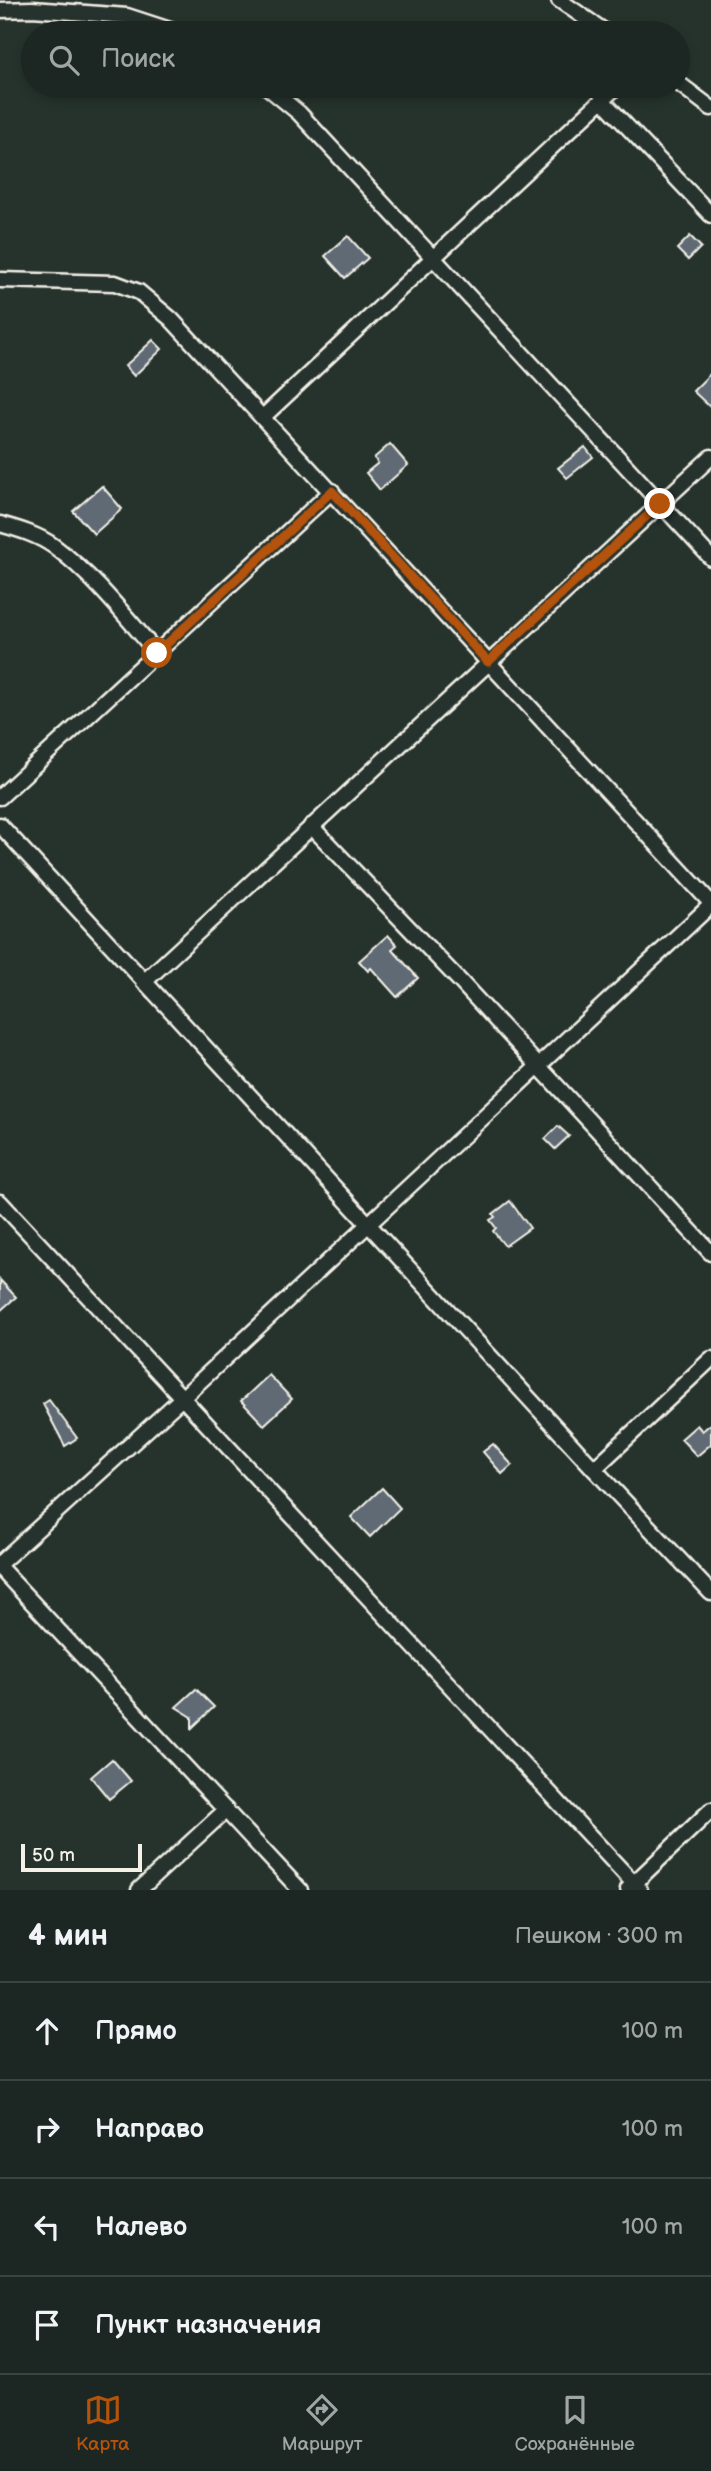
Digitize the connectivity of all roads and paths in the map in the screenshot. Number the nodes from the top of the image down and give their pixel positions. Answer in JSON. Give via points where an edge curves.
{"nodes":[{"id":1,"x":559,"y":0,"type":"edge"},
{"id":2,"x":0,"y":10,"type":"edge"},
{"id":3,"x":142,"y":21,"type":"edge"},
{"id":4,"x":590,"y":21,"type":"edge"},
{"id":5,"x":690,"y":92,"type":"edge"},
{"id":6,"x":280,"y":98,"type":"edge"},
{"id":7,"x":602,"y":100,"type":"joint"},
{"id":8,"x":711,"y":108,"type":"edge"},
{"id":9,"x":711,"y":215,"type":"edge"},
{"id":10,"x":434,"y":257,"type":"junction"},
{"id":11,"x":0,"y":280,"type":"edge"},
{"id":12,"x":263,"y":417,"type":"junction"},
{"id":13,"x":711,"y":457,"type":"edge"},
{"id":14,"x":332,"y":491,"type":"junction"},
{"id":15,"x":660,"y":504,"type":"junction"},
{"id":16,"x":0,"y":524,"type":"edge"},
{"id":17,"x":711,"y":558,"type":"edge"},
{"id":18,"x":157,"y":653,"type":"junction"},
{"id":19,"x":488,"y":662,"type":"junction"},
{"id":20,"x":0,"y":797,"type":"edge"},
{"id":21,"x":0,"y":825,"type":"edge"},
{"id":22,"x":311,"y":825,"type":"junction"},
{"id":23,"x":711,"y":904,"type":"edge"},
{"id":24,"x":144,"y":982,"type":"junction"},
{"id":25,"x":538,"y":1066,"type":"junction"},
{"id":26,"x":0,"y":1202,"type":"edge"},
{"id":27,"x":369,"y":1224,"type":"junction"},
{"id":28,"x":711,"y":1253,"type":"edge"},
{"id":29,"x":711,"y":1359,"type":"edge"},
{"id":30,"x":182,"y":1398,"type":"junction"},
{"id":31,"x":594,"y":1469,"type":"junction"},
{"id":32,"x":0,"y":1565,"type":"edge"},
{"id":33,"x":711,"y":1593,"type":"edge"},
{"id":34,"x":226,"y":1810,"type":"junction"},
{"id":35,"x":711,"y":1810,"type":"edge"},
{"id":36,"x":634,"y":1888,"type":"edge"},
{"id":37,"x":139,"y":1890,"type":"edge"},
{"id":38,"x":300,"y":1890,"type":"edge"}],
"edges":[{"from":1,"to":4,"type":"street"},
{"from":2,"to":3,"type":"street","via":[[43,9]]},
{"from":5,"to":8,"type":"street"},
{"from":6,"to":10,"type":"street"},
{"from":7,"to":9,"type":"street"},
{"from":7,"to":10,"type":"street"},
{"from":10,"to":12,"type":"street"},
{"from":10,"to":15,"type":"street"},
{"from":11,"to":12,"type":"street","via":[[115,283],[139,292],[171,318]]},
{"from":12,"to":14,"type":"street"},
{"from":13,"to":15,"type":"street"},
{"from":14,"to":18,"type":"street"},
{"from":14,"to":19,"type":"street"},
{"from":15,"to":17,"type":"street"},
{"from":15,"to":19,"type":"street"},
{"from":16,"to":18,"type":"street","via":[[54,545],[95,582]]},
{"from":18,"to":20,"type":"street"},
{"from":19,"to":22,"type":"street"},
{"from":19,"to":23,"type":"street"},
{"from":21,"to":24,"type":"street"},
{"from":22,"to":24,"type":"street"},
{"from":22,"to":25,"type":"street"},
{"from":23,"to":25,"type":"street"},
{"from":24,"to":27,"type":"street"},
{"from":25,"to":27,"type":"street"},
{"from":25,"to":28,"type":"street"},
{"from":26,"to":30,"type":"street"},
{"from":27,"to":30,"type":"street"},
{"from":27,"to":31,"type":"street"},
{"from":29,"to":31,"type":"street"},
{"from":30,"to":32,"type":"street"},
{"from":30,"to":36,"type":"street"},
{"from":31,"to":33,"type":"street"},
{"from":32,"to":34,"type":"street"},
{"from":34,"to":37,"type":"street"},
{"from":34,"to":38,"type":"street"},
{"from":35,"to":36,"type":"street"}]}
